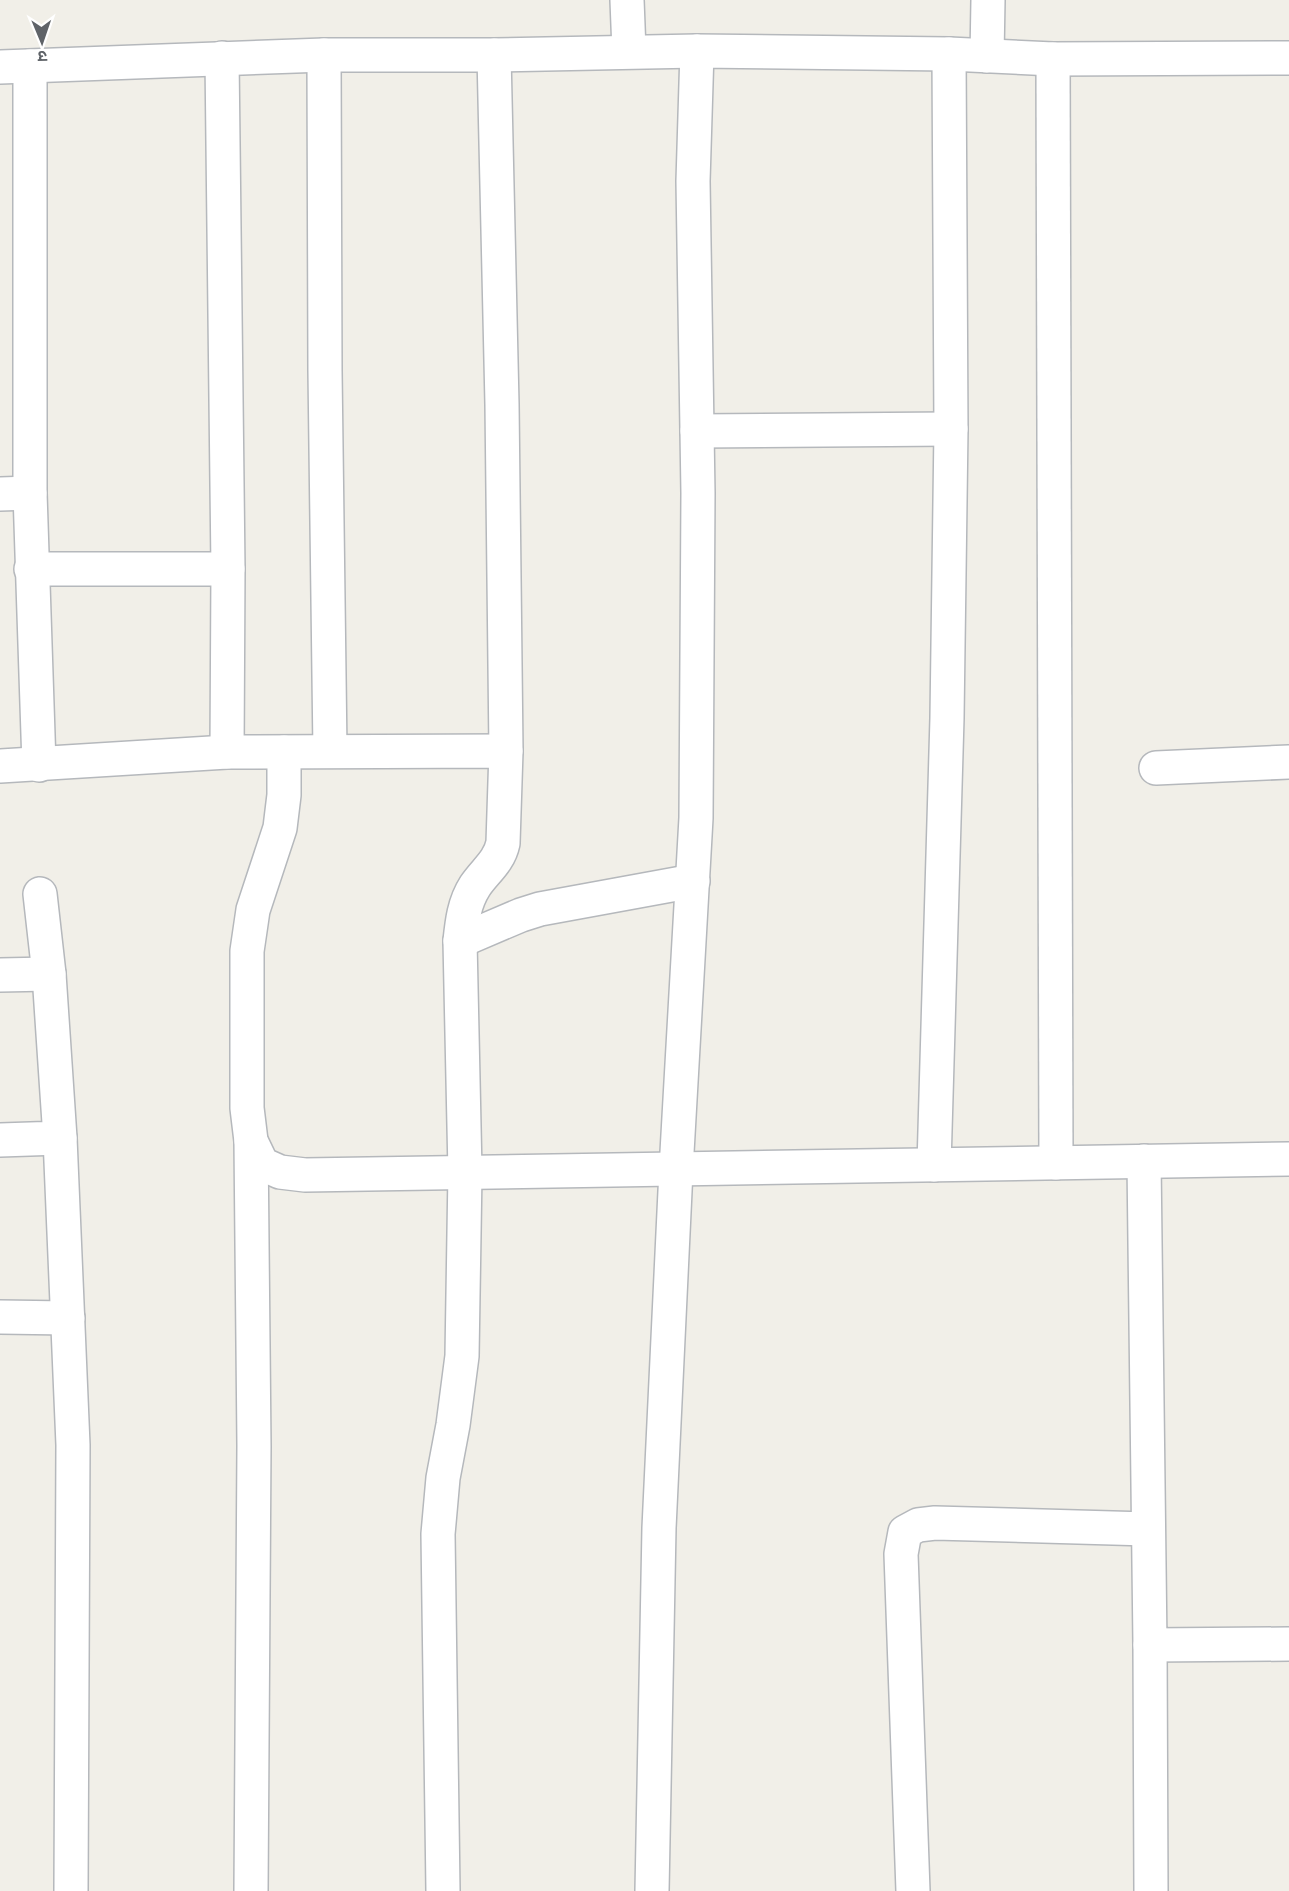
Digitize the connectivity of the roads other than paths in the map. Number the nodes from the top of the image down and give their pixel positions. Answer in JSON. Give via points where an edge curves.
{"nodes":[{"id":1,"x":627,"y":0,"type":"edge"},
{"id":2,"x":988,"y":0,"type":"edge"},
{"id":3,"x":629,"y":51,"type":"junction"},
{"id":4,"x":697,"y":51,"type":"junction"},
{"id":5,"x":949,"y":54,"type":"junction"},
{"id":6,"x":494,"y":55,"type":"junction"},
{"id":7,"x":324,"y":56,"type":"junction"},
{"id":8,"x":987,"y":56,"type":"junction"},
{"id":9,"x":222,"y":58,"type":"junction"},
{"id":10,"x":1289,"y":58,"type":"edge"},
{"id":11,"x":1053,"y":59,"type":"junction"},
{"id":12,"x":15,"y":67,"type":"edge"},
{"id":13,"x":951,"y":429,"type":"junction"},
{"id":14,"x":697,"y":431,"type":"junction"},
{"id":15,"x":15,"y":494,"type":"edge"},
{"id":16,"x":31,"y":569,"type":"junction"},
{"id":17,"x":228,"y":569,"type":"junction"},
{"id":18,"x":330,"y":751,"type":"junction"},
{"id":19,"x":506,"y":751,"type":"junction"},
{"id":20,"x":227,"y":752,"type":"junction"},
{"id":21,"x":284,"y":752,"type":"junction"},
{"id":22,"x":1289,"y":762,"type":"edge"},
{"id":23,"x":39,"y":765,"type":"junction"},
{"id":24,"x":0,"y":766,"type":"edge"},
{"id":25,"x":1156,"y":768,"type":"dead end"},
{"id":26,"x":485,"y":874,"type":"junction"},
{"id":27,"x":693,"y":881,"type":"junction"},
{"id":28,"x":40,"y":894,"type":"dead end"},
{"id":29,"x":521,"y":915,"type":"junction"},
{"id":30,"x":460,"y":941,"type":"junction"},
{"id":31,"x":49,"y":974,"type":"junction"},
{"id":32,"x":0,"y":975,"type":"edge"},
{"id":33,"x":60,"y":1137,"type":"junction"},
{"id":34,"x":0,"y":1140,"type":"edge"},
{"id":35,"x":251,"y":1141,"type":"junction"},
{"id":36,"x":1289,"y":1159,"type":"edge"},
{"id":37,"x":1144,"y":1161,"type":"junction"},
{"id":38,"x":1056,"y":1163,"type":"junction"},
{"id":39,"x":934,"y":1165,"type":"junction"},
{"id":40,"x":676,"y":1170,"type":"junction"},
{"id":41,"x":465,"y":1172,"type":"junction"},
{"id":42,"x":0,"y":1317,"type":"edge"},
{"id":43,"x":68,"y":1318,"type":"junction"},
{"id":44,"x":1148,"y":1529,"type":"junction"},
{"id":45,"x":1289,"y":1644,"type":"edge"},
{"id":46,"x":1150,"y":1646,"type":"junction"},
{"id":47,"x":71,"y":1891,"type":"edge"},
{"id":48,"x":251,"y":1891,"type":"edge"},
{"id":49,"x":443,"y":1891,"type":"edge"},
{"id":50,"x":652,"y":1891,"type":"edge"},
{"id":51,"x":913,"y":1891,"type":"edge"},
{"id":52,"x":1151,"y":1891,"type":"edge"}],
"edges":[{"from":1,"to":3,"type":"street"},
{"from":2,"to":8,"type":"street"},
{"from":3,"to":4,"type":"street"},
{"from":3,"to":6,"type":"street"},
{"from":4,"to":5,"type":"street"},
{"from":4,"to":14,"type":"street","via":[[693,181]]},
{"from":5,"to":8,"type":"street"},
{"from":5,"to":13,"type":"street"},
{"from":6,"to":7,"type":"street"},
{"from":6,"to":19,"type":"street"},
{"from":7,"to":9,"type":"street"},
{"from":7,"to":18,"type":"street"},
{"from":8,"to":11,"type":"street"},
{"from":9,"to":12,"type":"street"},
{"from":9,"to":17,"type":"street"},
{"from":10,"to":11,"type":"street"},
{"from":11,"to":38,"type":"street"},
{"from":12,"to":15,"type":"street"},
{"from":13,"to":14,"type":"street"},
{"from":13,"to":39,"type":"street"},
{"from":14,"to":27,"type":"street"},
{"from":15,"to":16,"type":"street"},
{"from":16,"to":17,"type":"street"},
{"from":16,"to":23,"type":"street"},
{"from":17,"to":20,"type":"street"},
{"from":18,"to":19,"type":"street"},
{"from":18,"to":21,"type":"street"},
{"from":19,"to":26,"type":"street","via":[[503,843],[498,858]]},
{"from":20,"to":21,"type":"street"},
{"from":20,"to":23,"type":"street"},
{"from":21,"to":35,"type":"street","via":[[280,828],[252,910],[247,951],[246,1099]]},
{"from":22,"to":25,"type":"street"},
{"from":23,"to":24,"type":"street"},
{"from":26,"to":29,"type":"street"},
{"from":26,"to":30,"type":"street","via":[[475,885],[465,909]]},
{"from":27,"to":29,"type":"street"},
{"from":27,"to":40,"type":"street"},
{"from":28,"to":31,"type":"street"},
{"from":29,"to":30,"type":"street"},
{"from":30,"to":41,"type":"street"},
{"from":31,"to":32,"type":"street"},
{"from":31,"to":33,"type":"street"},
{"from":33,"to":34,"type":"street"},
{"from":33,"to":43,"type":"street"},
{"from":35,"to":41,"type":"street","via":[[262,1164],[280,1172]]},
{"from":35,"to":48,"type":"street"},
{"from":36,"to":37,"type":"street"},
{"from":37,"to":38,"type":"street"},
{"from":37,"to":44,"type":"street"},
{"from":38,"to":39,"type":"street"},
{"from":39,"to":40,"type":"street"},
{"from":40,"to":41,"type":"street"},
{"from":40,"to":50,"type":"street","via":[[658,1528]]},
{"from":41,"to":49,"type":"street","via":[[462,1356],[438,1533]]},
{"from":42,"to":43,"type":"street"},
{"from":43,"to":47,"type":"street","via":[[73,1445]]},
{"from":44,"to":46,"type":"street"},
{"from":44,"to":51,"type":"street","via":[[935,1523],[905,1532],[901,1554]]},
{"from":45,"to":46,"type":"street"},
{"from":46,"to":52,"type":"street"}]}
